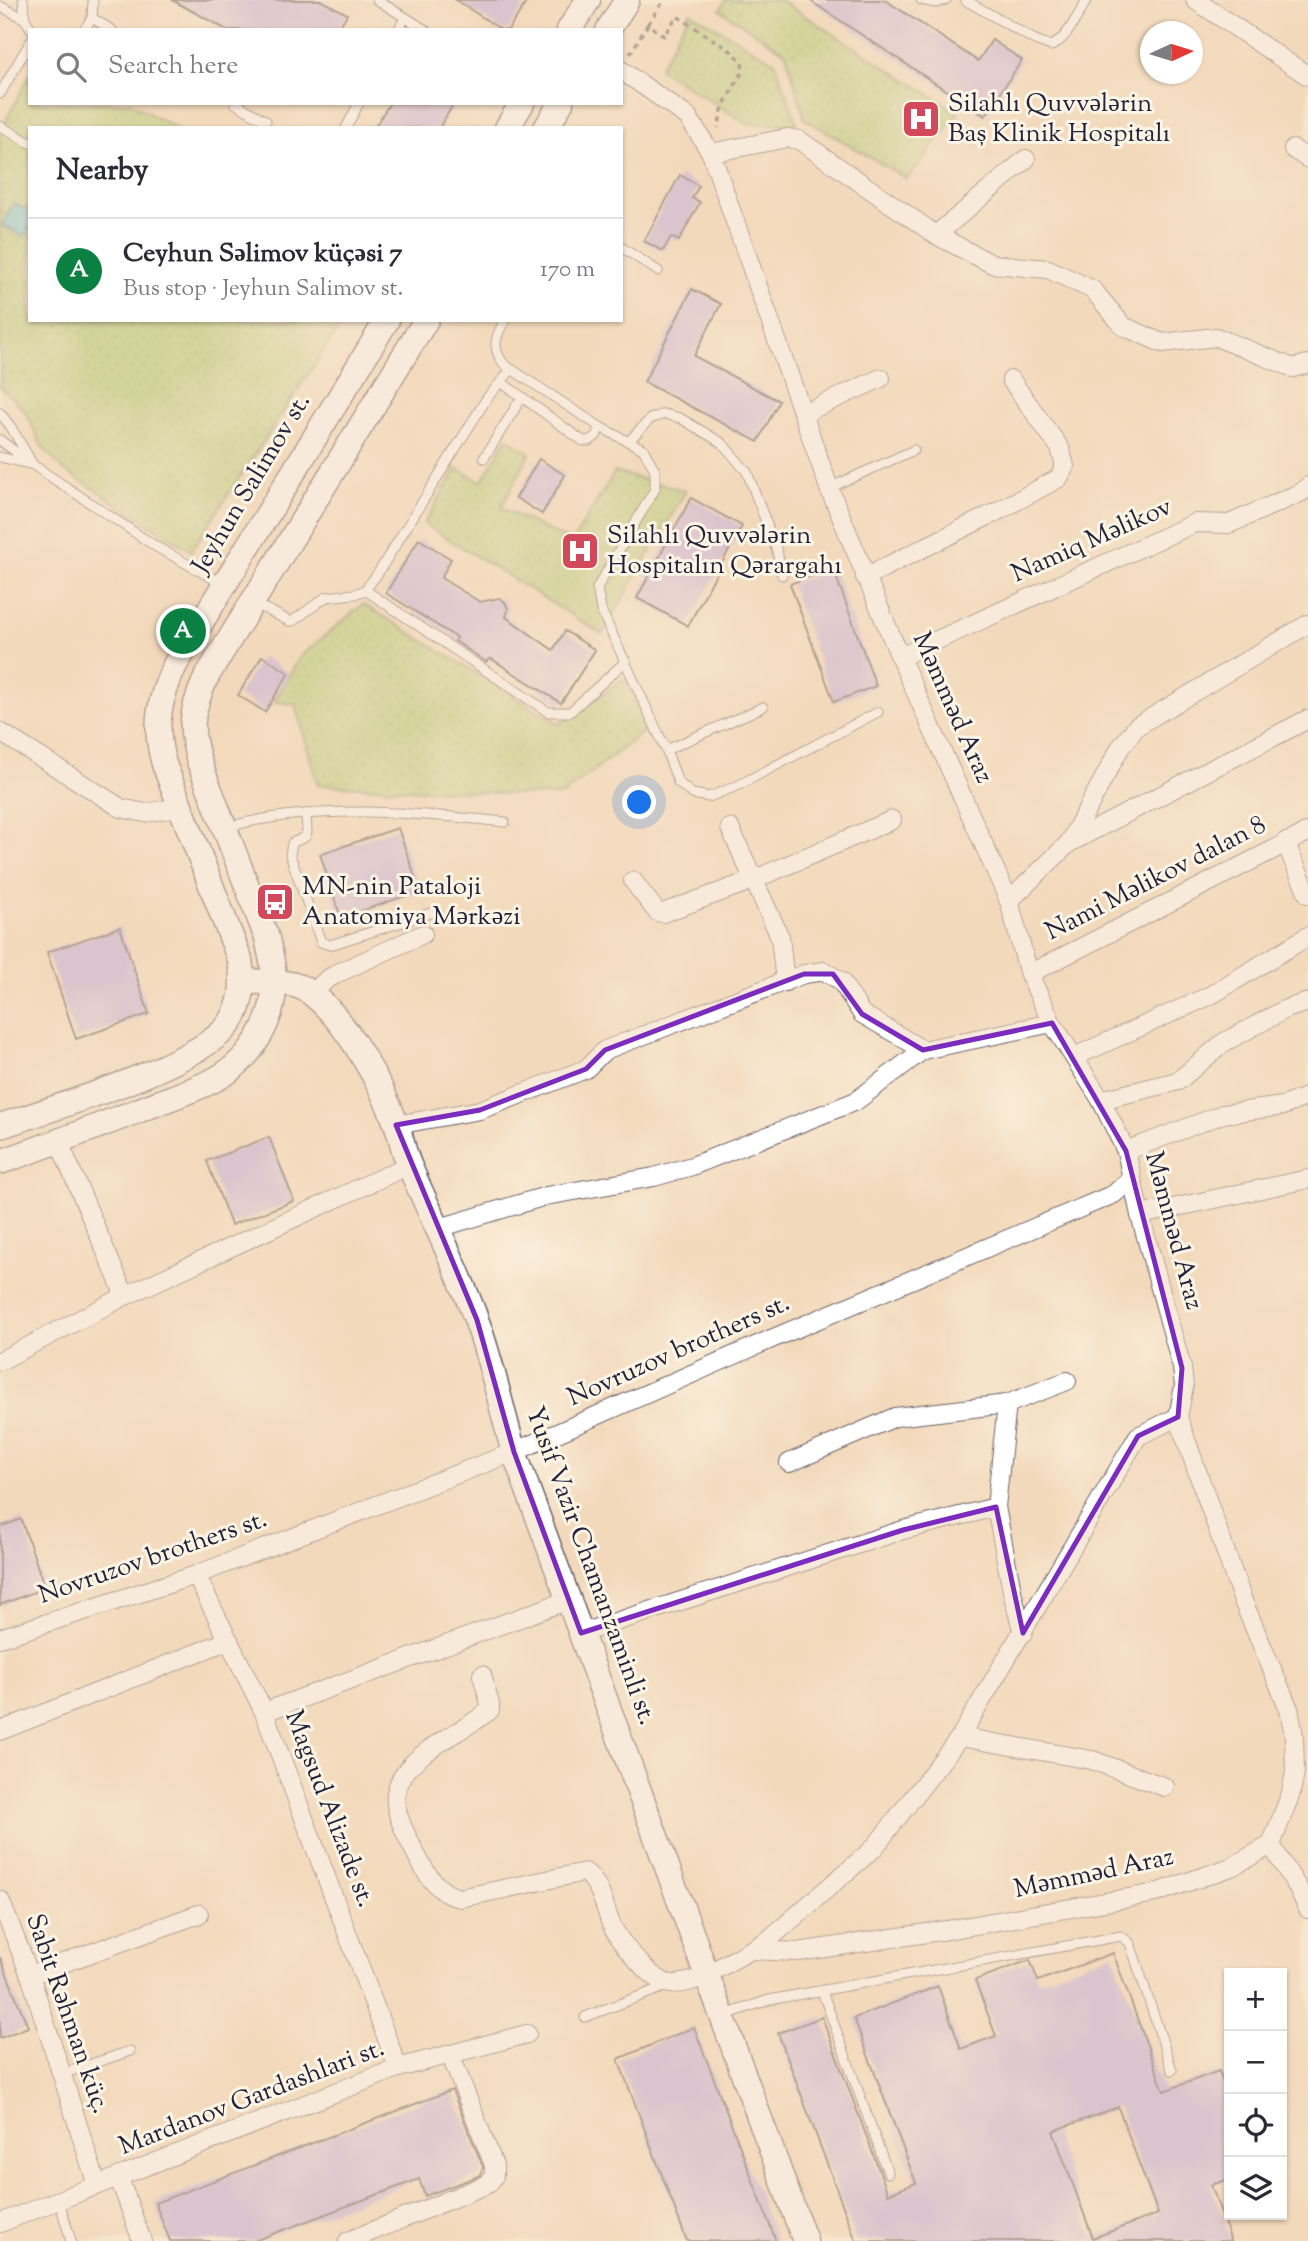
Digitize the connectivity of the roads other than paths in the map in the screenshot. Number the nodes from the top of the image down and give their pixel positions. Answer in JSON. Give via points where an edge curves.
{"nodes":[{"id":1,"x":23,"y":0,"type":"edge"},
{"id":2,"x":94,"y":0,"type":"edge"},
{"id":3,"x":377,"y":0,"type":"edge"},
{"id":4,"x":588,"y":0,"type":"edge"},
{"id":5,"x":627,"y":0,"type":"edge"},
{"id":6,"x":921,"y":0,"type":"edge"},
{"id":7,"x":946,"y":0,"type":"edge"},
{"id":8,"x":965,"y":0,"type":"edge"},
{"id":9,"x":1087,"y":0,"type":"edge"},
{"id":10,"x":1195,"y":0,"type":"edge"},
{"id":11,"x":0,"y":6,"type":"edge"},
{"id":12,"x":92,"y":18,"type":"junction"},
{"id":13,"x":405,"y":18,"type":"junction"},
{"id":14,"x":24,"y":19,"type":"junction"},
{"id":15,"x":31,"y":28,"type":"edge"},
{"id":16,"x":85,"y":28,"type":"edge"},
{"id":17,"x":109,"y":28,"type":"edge"},
{"id":18,"x":399,"y":28,"type":"edge"},
{"id":19,"x":422,"y":28,"type":"edge"},
{"id":20,"x":570,"y":28,"type":"edge"},
{"id":21,"x":609,"y":28,"type":"edge"},
{"id":22,"x":28,"y":45,"type":"edge"},
{"id":23,"x":625,"y":63,"type":"edge"},
{"id":24,"x":1308,"y":76,"type":"edge"},
{"id":25,"x":0,"y":94,"type":"edge"},
{"id":26,"x":238,"y":105,"type":"edge"},
{"id":27,"x":358,"y":105,"type":"edge"},
{"id":28,"x":521,"y":105,"type":"edge"},
{"id":29,"x":560,"y":105,"type":"edge"},
{"id":30,"x":266,"y":121,"type":"dead end"},
{"id":31,"x":0,"y":126,"type":"edge"},
{"id":32,"x":347,"y":126,"type":"edge"},
{"id":33,"x":508,"y":126,"type":"edge"},
{"id":34,"x":547,"y":126,"type":"edge"},
{"id":35,"x":28,"y":142,"type":"edge"},
{"id":36,"x":711,"y":153,"type":"junction"},
{"id":37,"x":1026,"y":159,"type":"dead end"},
{"id":38,"x":936,"y":235,"type":"junction"},
{"id":39,"x":623,"y":248,"type":"edge"},
{"id":40,"x":657,"y":271,"type":"dead end"},
{"id":41,"x":386,"y":322,"type":"edge"},
{"id":42,"x":425,"y":322,"type":"edge"},
{"id":43,"x":504,"y":322,"type":"edge"},
{"id":44,"x":1308,"y":364,"type":"edge"},
{"id":45,"x":511,"y":370,"type":"junction"},
{"id":46,"x":881,"y":379,"type":"dead end"},
{"id":47,"x":1011,"y":380,"type":"dead end"},
{"id":48,"x":501,"y":382,"type":"junction"},
{"id":49,"x":522,"y":397,"type":"junction"},
{"id":50,"x":0,"y":413,"type":"edge"},
{"id":51,"x":804,"y":413,"type":"junction"},
{"id":52,"x":600,"y":427,"type":"junction"},
{"id":53,"x":0,"y":440,"type":"edge"},
{"id":54,"x":629,"y":441,"type":"junction"},
{"id":55,"x":914,"y":450,"type":"dead end"},
{"id":56,"x":0,"y":457,"type":"edge"},
{"id":57,"x":484,"y":458,"type":"dead end"},
{"id":58,"x":33,"y":465,"type":"junction"},
{"id":59,"x":829,"y":488,"type":"junction"},
{"id":60,"x":1306,"y":491,"type":"edge"},
{"id":61,"x":782,"y":575,"type":"dead end"},
{"id":62,"x":865,"y":577,"type":"junction"},
{"id":63,"x":225,"y":585,"type":"junction"},
{"id":64,"x":365,"y":590,"type":"junction"},
{"id":65,"x":254,"y":603,"type":"junction"},
{"id":66,"x":1308,"y":624,"type":"edge"},
{"id":67,"x":900,"y":657,"type":"junction"},
{"id":68,"x":626,"y":661,"type":"junction"},
{"id":69,"x":763,"y":708,"type":"dead end"},
{"id":70,"x":878,"y":712,"type":"dead end"},
{"id":71,"x":1308,"y":719,"type":"edge"},
{"id":72,"x":0,"y":732,"type":"edge"},
{"id":73,"x":666,"y":750,"type":"junction"},
{"id":74,"x":181,"y":807,"type":"junction"},
{"id":75,"x":306,"y":815,"type":"junction"},
{"id":76,"x":892,"y":820,"type":"dead end"},
{"id":77,"x":505,"y":822,"type":"dead end"},
{"id":78,"x":225,"y":827,"type":"junction"},
{"id":79,"x":730,"y":828,"type":"dead end"},
{"id":80,"x":1308,"y":832,"type":"edge"},
{"id":81,"x":1069,"y":842,"type":"junction"},
{"id":82,"x":1285,"y":842,"type":"junction"},
{"id":83,"x":753,"y":880,"type":"junction"},
{"id":84,"x":633,"y":881,"type":"dead end"},
{"id":85,"x":1308,"y":894,"type":"edge"},
{"id":86,"x":1009,"y":901,"type":"junction"},
{"id":87,"x":437,"y":911,"type":"dead end"},
{"id":88,"x":423,"y":934,"type":"dead end"},
{"id":89,"x":1308,"y":936,"type":"edge"},
{"id":90,"x":1029,"y":974,"type":"junction"},
{"id":91,"x":244,"y":982,"type":"junction"},
{"id":92,"x":275,"y":982,"type":"junction"},
{"id":93,"x":785,"y":982,"type":"junction"},
{"id":94,"x":312,"y":994,"type":"junction"},
{"id":95,"x":1308,"y":1002,"type":"edge"},
{"id":96,"x":1052,"y":1023,"type":"junction"},
{"id":97,"x":923,"y":1050,"type":"junction"},
{"id":98,"x":1074,"y":1058,"type":"junction"},
{"id":99,"x":1308,"y":1096,"type":"edge"},
{"id":100,"x":1101,"y":1100,"type":"junction"},
{"id":101,"x":396,"y":1125,"type":"junction"},
{"id":102,"x":0,"y":1126,"type":"edge"},
{"id":103,"x":59,"y":1142,"type":"junction"},
{"id":104,"x":1126,"y":1151,"type":"junction"},
{"id":105,"x":0,"y":1162,"type":"edge"},
{"id":106,"x":409,"y":1165,"type":"junction"},
{"id":107,"x":1132,"y":1178,"type":"junction"},
{"id":108,"x":1308,"y":1179,"type":"edge"},
{"id":109,"x":1140,"y":1215,"type":"junction"},
{"id":110,"x":439,"y":1228,"type":"junction"},
{"id":111,"x":125,"y":1296,"type":"junction"},
{"id":112,"x":0,"y":1361,"type":"edge"},
{"id":113,"x":1067,"y":1381,"type":"dead end"},
{"id":114,"x":1007,"y":1404,"type":"junction"},
{"id":115,"x":1178,"y":1417,"type":"junction"},
{"id":116,"x":514,"y":1452,"type":"junction"},
{"id":117,"x":789,"y":1463,"type":"dead end"},
{"id":118,"x":996,"y":1507,"type":"junction"},
{"id":119,"x":196,"y":1574,"type":"junction"},
{"id":120,"x":568,"y":1600,"type":"junction"},
{"id":121,"x":581,"y":1633,"type":"junction"},
{"id":122,"x":1023,"y":1633,"type":"junction"},
{"id":123,"x":0,"y":1638,"type":"edge"},
{"id":124,"x":229,"y":1640,"type":"junction"},
{"id":125,"x":482,"y":1675,"type":"dead end"},
{"id":126,"x":264,"y":1712,"type":"junction"},
{"id":127,"x":0,"y":1731,"type":"edge"},
{"id":128,"x":960,"y":1737,"type":"junction"},
{"id":129,"x":1166,"y":1787,"type":"dead end"},
{"id":130,"x":1271,"y":1845,"type":"junction"},
{"id":131,"x":0,"y":1900,"type":"edge"},
{"id":132,"x":1308,"y":1909,"type":"edge"},
{"id":133,"x":199,"y":1914,"type":"dead end"},
{"id":134,"x":751,"y":1950,"type":"junction"},
{"id":135,"x":30,"y":1975,"type":"junction"},
{"id":136,"x":708,"y":1975,"type":"junction"},
{"id":137,"x":671,"y":1984,"type":"junction"},
{"id":138,"x":822,"y":1991,"type":"junction"},
{"id":139,"x":723,"y":2015,"type":"junction"},
{"id":140,"x":585,"y":2017,"type":"dead end"},
{"id":141,"x":527,"y":2034,"type":"dead end"},
{"id":142,"x":130,"y":2051,"type":"dead end"},
{"id":143,"x":450,"y":2054,"type":"junction"},
{"id":144,"x":398,"y":2068,"type":"junction"},
{"id":145,"x":1172,"y":2070,"type":"dead end"},
{"id":146,"x":62,"y":2074,"type":"junction"},
{"id":147,"x":888,"y":2173,"type":"dead end"},
{"id":148,"x":119,"y":2178,"type":"junction"},
{"id":149,"x":97,"y":2185,"type":"junction"},
{"id":150,"x":59,"y":2200,"type":"junction"},
{"id":151,"x":0,"y":2223,"type":"edge"},
{"id":152,"x":71,"y":2241,"type":"edge"},
{"id":153,"x":142,"y":2241,"type":"edge"},
{"id":154,"x":348,"y":2241,"type":"edge"},
{"id":155,"x":806,"y":2241,"type":"edge"}],
"edges":[{"from":1,"to":14,"type":"lane"},
{"from":2,"to":12,"type":"lane"},
{"from":3,"to":13,"type":"lane"},
{"from":4,"to":20,"type":"main road"},
{"from":5,"to":21,"type":"main road"},
{"from":6,"to":7,"type":"lane"},
{"from":8,"to":9,"type":"lane","via":[[1051,46],[1063,37]]},
{"from":10,"to":24,"type":"street"},
{"from":11,"to":14,"type":"lane"},
{"from":12,"to":16,"type":"lane"},
{"from":12,"to":17,"type":"lane"},
{"from":13,"to":18,"type":"lane"},
{"from":13,"to":19,"type":"lane"},
{"from":14,"to":15,"type":"lane"},
{"from":22,"to":25,"type":"lane"},
{"from":23,"to":36,"type":"street","name":"Məmməd Araz","via":[[688,117]]},
{"from":26,"to":30,"type":"lane"},
{"from":27,"to":32,"type":"lane"},
{"from":28,"to":33,"type":"main road"},
{"from":29,"to":34,"type":"main road"},
{"from":31,"to":35,"type":"lane"},
{"from":36,"to":38,"type":"street","via":[[788,138],[799,140]]},
{"from":36,"to":51,"type":"street","name":"Məmməd Araz"},
{"from":37,"to":38,"type":"street"},
{"from":38,"to":44,"type":"street","via":[[992,264],[1048,269],[1093,290],[1122,326],[1162,342],[1216,337],[1293,368]]},
{"from":39,"to":40,"type":"lane"},
{"from":41,"to":63,"type":"main road","name":"Jeyhun Salimov st."},
{"from":42,"to":65,"type":"main road"},
{"from":43,"to":45,"type":"lane","via":[[495,337],[498,357]]},
{"from":45,"to":48,"type":"lane"},
{"from":45,"to":52,"type":"lane"},
{"from":46,"to":51,"type":"street"},
{"from":47,"to":62,"type":"street","via":[[1060,448],[1065,466],[1059,478]]},
{"from":48,"to":49,"type":"lane"},
{"from":48,"to":64,"type":"lane"},
{"from":49,"to":52,"type":"lane","via":[[583,441],[596,436]]},
{"from":49,"to":57,"type":"lane"},
{"from":50,"to":58,"type":"lane"},
{"from":51,"to":59,"type":"street","name":"Məmməd Araz"},
{"from":52,"to":54,"type":"lane"},
{"from":53,"to":58,"type":"lane"},
{"from":54,"to":61,"type":"lane","via":[[650,419],[664,414],[680,418],[722,443],[747,472]]},
{"from":54,"to":68,"type":"lane","via":[[643,449],[655,470],[655,489],[597,588],[601,610]]},
{"from":55,"to":59,"type":"lane"},
{"from":56,"to":58,"type":"lane"},
{"from":58,"to":63,"type":"lane","via":[[155,546]]},
{"from":59,"to":62,"type":"street","name":"Məmməd Araz"},
{"from":60,"to":67,"type":"street","name":"Namiq Məlikov","via":[[1229,524],[1195,523]]},
{"from":62,"to":67,"type":"street","name":"Məmməd Araz"},
{"from":63,"to":65,"type":"main road"},
{"from":63,"to":74,"type":"main road","name":"Jeyhun Salimov st.","via":[[168,679],[160,701],[158,744]]},
{"from":64,"to":65,"type":"lane","via":[[326,597],[289,621]]},
{"from":64,"to":68,"type":"lane","via":[[548,712],[570,712]]},
{"from":65,"to":78,"type":"main road","via":[[207,676],[197,698],[192,731]]},
{"from":66,"to":81,"type":"street","via":[[1137,726],[1120,748]]},
{"from":67,"to":86,"type":"street","name":"Məmməd Araz"},
{"from":68,"to":73,"type":"lane"},
{"from":69,"to":73,"type":"lane"},
{"from":70,"to":73,"type":"lane","via":[[791,760],[709,797],[692,794],[678,782]]},
{"from":71,"to":81,"type":"street"},
{"from":72,"to":74,"type":"street","via":[[121,808],[145,813]]},
{"from":74,"to":91,"type":"main road","name":"Jeyhun Salimov st.","via":[[234,942]]},
{"from":75,"to":77,"type":"lane","via":[[418,813]]},
{"from":75,"to":78,"type":"lane"},
{"from":75,"to":87,"type":"lane","via":[[307,832],[292,844],[290,855],[324,945]]},
{"from":76,"to":83,"type":"street"},
{"from":78,"to":92,"type":"main road","via":[[267,938]]},
{"from":79,"to":83,"type":"street"},
{"from":80,"to":82,"type":"street","name":"Nami Məlikov dalan 8"},
{"from":81,"to":86,"type":"street"},
{"from":82,"to":85,"type":"street"},
{"from":82,"to":90,"type":"street","name":"Nami Məlikov dalan 8"},
{"from":83,"to":84,"type":"street","via":[[663,913],[657,912]]},
{"from":83,"to":93,"type":"street","via":[[780,937]]},
{"from":86,"to":90,"type":"street","name":"Məmməd Araz"},
{"from":88,"to":94,"type":"street","via":[[326,980]]},
{"from":89,"to":98,"type":"street","via":[[1211,995]]},
{"from":90,"to":96,"type":"street","name":"Məmməd Araz"},
{"from":91,"to":92,"type":"main road","name":"Yusif Vazir Chamanzaminli st."},
{"from":91,"to":102,"type":"main road","via":[[229,1025],[202,1048],[146,1074]]},
{"from":92,"to":94,"type":"main road","name":"Yusif Vazir Chamanzaminli st."},
{"from":92,"to":103,"type":"main road","via":[[259,1038],[216,1079]]},
{"from":93,"to":97,"type":"street","via":[[804,974],[834,974],[862,1014]]},
{"from":93,"to":101,"type":"street","via":[[605,1050],[586,1069],[480,1110]]},
{"from":94,"to":101,"type":"main road","name":"Yusif Vazir Chamanzaminli st.","via":[[373,1073]]},
{"from":95,"to":100,"type":"street","via":[[1223,1043],[1178,1080]]},
{"from":96,"to":97,"type":"street"},
{"from":96,"to":98,"type":"street","name":"Məmməd Araz"},
{"from":97,"to":110,"type":"street","via":[[856,1101],[692,1166],[546,1196]]},
{"from":98,"to":100,"type":"street","name":"Məmməd Araz"},
{"from":99,"to":104,"type":"street","via":[[1283,1107],[1223,1114]]},
{"from":100,"to":104,"type":"street","name":"Məmməd Araz"},
{"from":101,"to":106,"type":"main road","name":"Yusif Vazir Chamanzaminli st."},
{"from":103,"to":105,"type":"main road"},
{"from":103,"to":111,"type":"street"},
{"from":104,"to":107,"type":"street","name":"Məmməd Araz"},
{"from":106,"to":110,"type":"main road","name":"Yusif Vazir Chamanzaminli st."},
{"from":106,"to":111,"type":"street"},
{"from":107,"to":109,"type":"street","name":"Məmməd Araz"},
{"from":107,"to":116,"type":"street","name":"Novruzov brothers st.","via":[[1114,1194]]},
{"from":108,"to":109,"type":"street"},
{"from":109,"to":115,"type":"street","name":"Məmməd Araz","via":[[1182,1368]]},
{"from":110,"to":116,"type":"main road","name":"Yusif Vazir Chamanzaminli st.","via":[[477,1320]]},
{"from":111,"to":112,"type":"street"},
{"from":113,"to":114,"type":"street"},
{"from":114,"to":117,"type":"street","via":[[895,1417]]},
{"from":114,"to":118,"type":"street"},
{"from":115,"to":122,"type":"street","via":[[1138,1436]]},
{"from":115,"to":130,"type":"street","name":"Məmməd Araz","via":[[1243,1601],[1289,1709],[1295,1772]]},
{"from":116,"to":119,"type":"street","name":"Novruzov brothers st."},
{"from":116,"to":120,"type":"main road","name":"Yusif Vazir Chamanzaminli st."},
{"from":118,"to":121,"type":"street","via":[[904,1530]]},
{"from":118,"to":122,"type":"street"},
{"from":119,"to":123,"type":"street","name":"Novruzov brothers st."},
{"from":119,"to":124,"type":"street","name":"Magsud Alizade st."},
{"from":120,"to":121,"type":"main road","name":"Yusif Vazir Chamanzaminli st."},
{"from":120,"to":126,"type":"street"},
{"from":121,"to":136,"type":"main road","name":"Yusif Vazir Chamanzaminli st."},
{"from":122,"to":128,"type":"street"},
{"from":124,"to":126,"type":"street","name":"Magsud Alizade st."},
{"from":124,"to":127,"type":"street"},
{"from":125,"to":137,"type":"street","via":[[490,1710],[429,1750],[407,1769],[396,1789],[396,1807],[422,1868],[442,1891],[460,1898],[585,1872],[597,1885],[613,1928],[635,1957],[652,1975]]},
{"from":126,"to":144,"type":"street","name":"Magsud Alizade st."},
{"from":128,"to":129,"type":"street","via":[[1093,1760]]},
{"from":128,"to":134,"type":"street","via":[[874,1848]]},
{"from":130,"to":132,"type":"street"},
{"from":130,"to":134,"type":"street","name":"Məmməd Araz","via":[[1231,1867],[1156,1893],[798,1952]]},
{"from":131,"to":135,"type":"street","name":"Sabit Rəhman küç."},
{"from":133,"to":135,"type":"street"},
{"from":134,"to":136,"type":"street"},
{"from":135,"to":146,"type":"street","name":"Sabit Rəhman küç."},
{"from":136,"to":137,"type":"street"},
{"from":136,"to":139,"type":"main road","name":"Yusif Vazir Chamanzaminli st."},
{"from":137,"to":140,"type":"lane"},
{"from":138,"to":139,"type":"lane","via":[[769,2000]]},
{"from":138,"to":145,"type":"lane","via":[[1121,1936],[1130,1943]]},
{"from":138,"to":147,"type":"lane"},
{"from":139,"to":155,"type":"main road","name":"Yusif Vazir Chamanzaminli st."},
{"from":141,"to":143,"type":"street","name":"Mardanov Gardashlari st."},
{"from":142,"to":146,"type":"lane"},
{"from":143,"to":144,"type":"street","name":"Mardanov Gardashlari st."},
{"from":143,"to":154,"type":"street","via":[[494,2165],[494,2176],[488,2184]]},
{"from":144,"to":148,"type":"street","name":"Mardanov Gardashlari st."},
{"from":146,"to":149,"type":"street","name":"Sabit Rəhman küç."},
{"from":148,"to":149,"type":"street","name":"Mardanov Gardashlari st."},
{"from":148,"to":153,"type":"street"},
{"from":149,"to":150,"type":"street","name":"Mardanov Gardashlari st."},
{"from":150,"to":151,"type":"street","name":"Mardanov Gardashlari st."},
{"from":150,"to":152,"type":"lane"}]}
